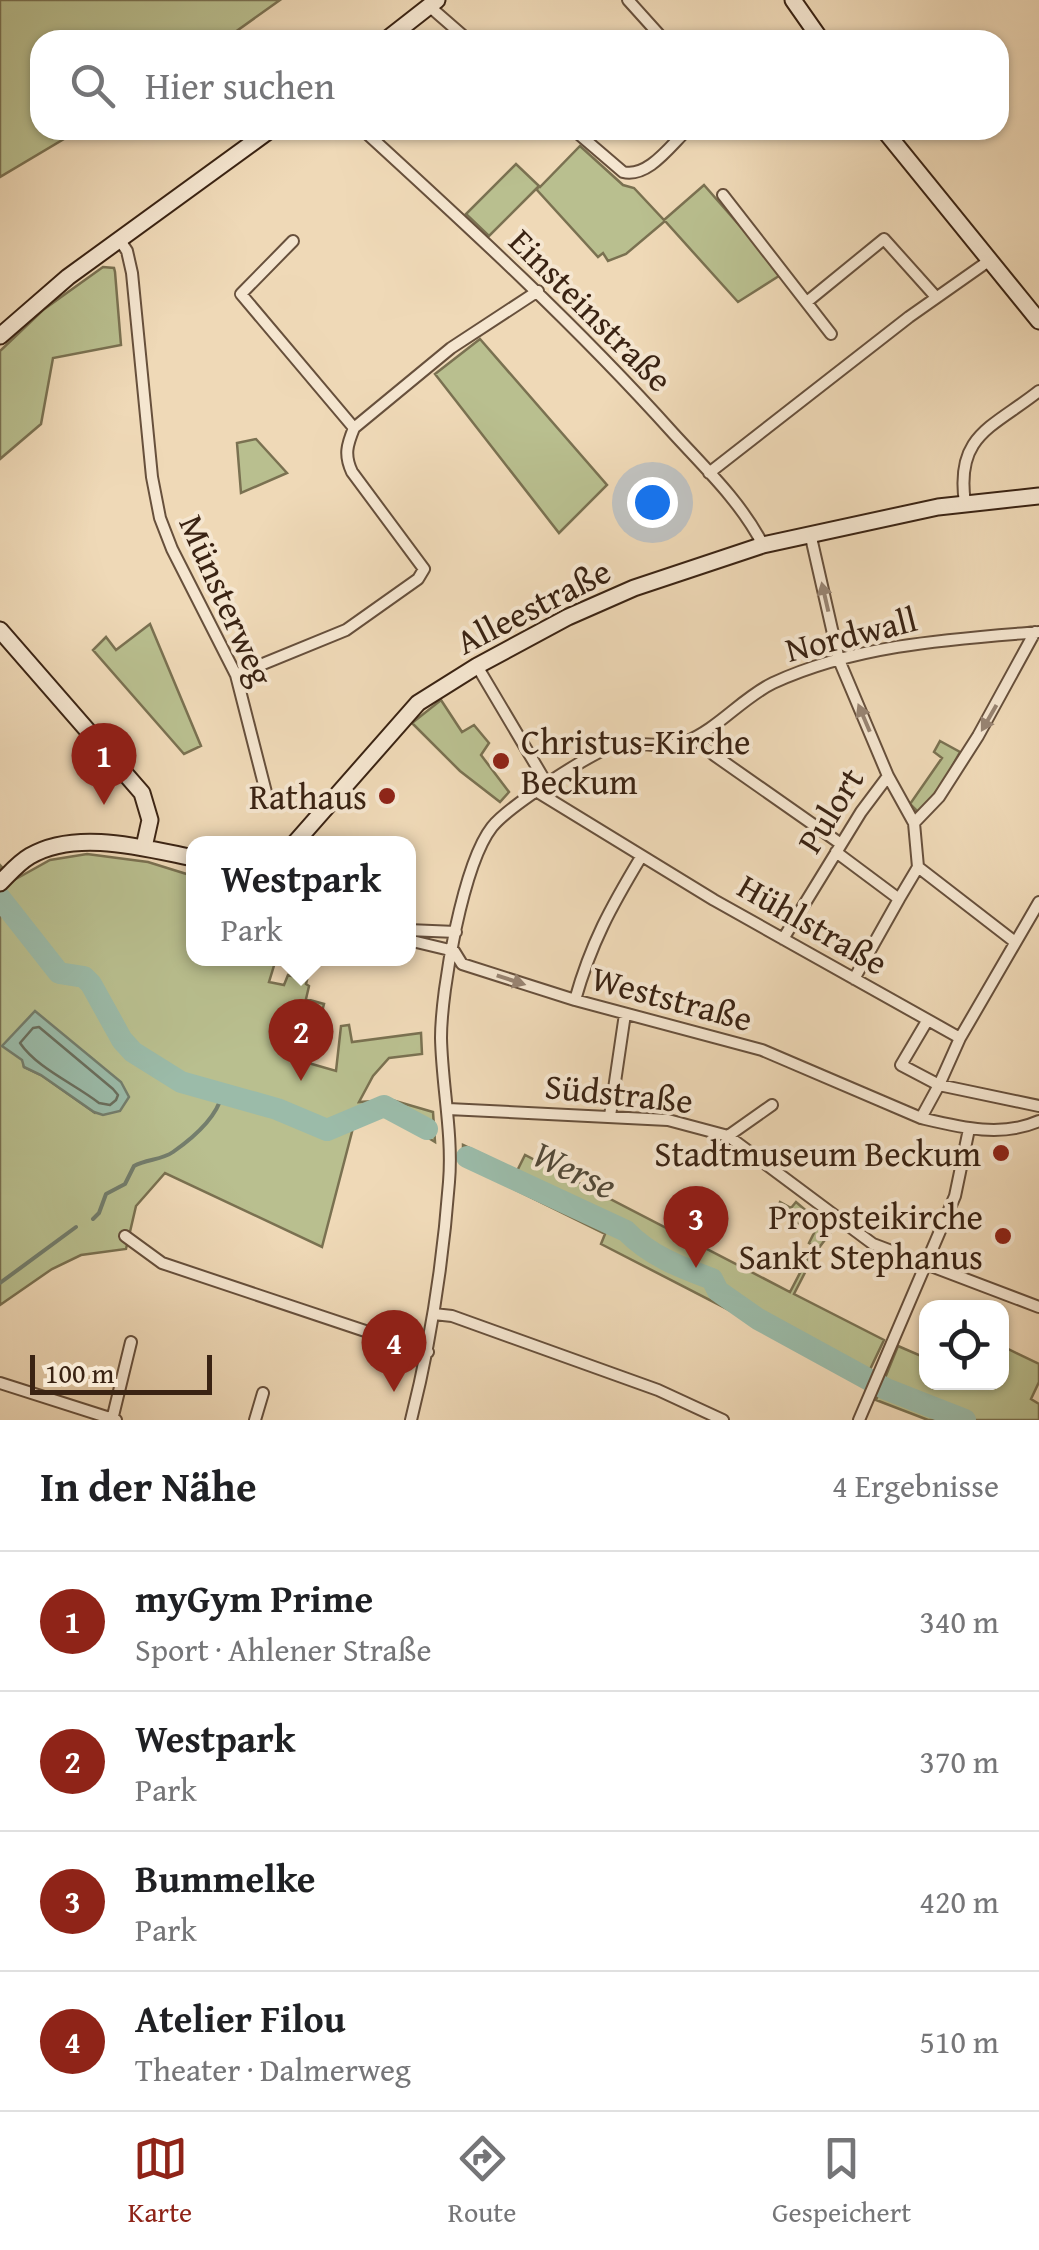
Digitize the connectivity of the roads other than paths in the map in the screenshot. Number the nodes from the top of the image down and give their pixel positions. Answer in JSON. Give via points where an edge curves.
{"nodes":[{"id":1,"x":628,"y":0,"type":"edge"},
{"id":2,"x":793,"y":0,"type":"edge"},
{"id":3,"x":433,"y":3,"type":"edge"},
{"id":4,"x":399,"y":30,"type":"edge"},
{"id":5,"x":459,"y":30,"type":"edge"},
{"id":6,"x":655,"y":30,"type":"edge"},
{"id":7,"x":814,"y":30,"type":"edge"},
{"id":8,"x":256,"y":140,"type":"edge"},
{"id":9,"x":374,"y":140,"type":"edge"},
{"id":10,"x":586,"y":140,"type":"edge"},
{"id":11,"x":676,"y":140,"type":"edge"},
{"id":12,"x":892,"y":140,"type":"edge"},
{"id":13,"x":722,"y":195,"type":"dead end"},
{"id":14,"x":119,"y":239,"type":"junction"},
{"id":15,"x":293,"y":241,"type":"dead end"},
{"id":16,"x":990,"y":260,"type":"junction"},
{"id":17,"x":538,"y":291,"type":"junction"},
{"id":18,"x":936,"y":296,"type":"junction"},
{"id":19,"x":808,"y":301,"type":"junction"},
{"id":20,"x":1039,"y":320,"type":"edge"},
{"id":21,"x":831,"y":334,"type":"dead end"},
{"id":22,"x":0,"y":336,"type":"edge"},
{"id":23,"x":1039,"y":391,"type":"edge"},
{"id":24,"x":354,"y":428,"type":"junction"},
{"id":25,"x":709,"y":473,"type":"junction"},
{"id":26,"x":1039,"y":496,"type":"edge"},
{"id":27,"x":965,"y":503,"type":"junction"},
{"id":28,"x":810,"y":533,"type":"junction"},
{"id":29,"x":763,"y":545,"type":"junction"},
{"id":30,"x":0,"y":630,"type":"edge"},
{"id":31,"x":1037,"y":632,"type":"edge"},
{"id":32,"x":840,"y":660,"type":"junction"},
{"id":33,"x":477,"y":666,"type":"junction"},
{"id":34,"x":236,"y":676,"type":"junction"},
{"id":35,"x":694,"y":738,"type":"junction"},
{"id":36,"x":888,"y":776,"type":"junction"},
{"id":37,"x":547,"y":784,"type":"junction"},
{"id":38,"x":536,"y":791,"type":"junction"},
{"id":39,"x":269,"y":804,"type":"dead end"},
{"id":40,"x":914,"y":823,"type":"junction"},
{"id":41,"x":301,"y":836,"type":"edge"},
{"id":42,"x":144,"y":847,"type":"junction"},
{"id":43,"x":839,"y":848,"type":"junction"},
{"id":44,"x":186,"y":856,"type":"edge"},
{"id":45,"x":640,"y":856,"type":"junction"},
{"id":46,"x":918,"y":867,"type":"junction"},
{"id":47,"x":2,"y":881,"type":"edge"},
{"id":48,"x":900,"y":899,"type":"junction"},
{"id":49,"x":1039,"y":902,"type":"edge"},
{"id":50,"x":416,"y":930,"type":"edge"},
{"id":51,"x":456,"y":932,"type":"junction"},
{"id":52,"x":783,"y":938,"type":"junction"},
{"id":53,"x":416,"y":942,"type":"edge"},
{"id":54,"x":1015,"y":942,"type":"junction"},
{"id":55,"x":454,"y":951,"type":"junction"},
{"id":56,"x":854,"y":979,"type":"junction"},
{"id":57,"x":575,"y":1000,"type":"junction"},
{"id":58,"x":624,"y":1014,"type":"junction"},
{"id":59,"x":927,"y":1020,"type":"junction"},
{"id":60,"x":960,"y":1038,"type":"junction"},
{"id":61,"x":937,"y":1070,"type":"dead end"},
{"id":62,"x":935,"y":1083,"type":"junction"},
{"id":63,"x":772,"y":1105,"type":"dead end"},
{"id":64,"x":1039,"y":1106,"type":"edge"},
{"id":65,"x":448,"y":1108,"type":"junction"},
{"id":66,"x":610,"y":1116,"type":"junction"},
{"id":67,"x":921,"y":1118,"type":"junction"},
{"id":68,"x":1039,"y":1122,"type":"edge"},
{"id":69,"x":969,"y":1129,"type":"junction"},
{"id":70,"x":728,"y":1136,"type":"junction"},
{"id":71,"x":124,"y":1236,"type":"dead end"},
{"id":72,"x":924,"y":1264,"type":"junction"},
{"id":73,"x":1039,"y":1307,"type":"edge"},
{"id":74,"x":434,"y":1314,"type":"junction"},
{"id":75,"x":131,"y":1342,"type":"dead end"},
{"id":76,"x":428,"y":1352,"type":"junction"},
{"id":77,"x":0,"y":1384,"type":"edge"},
{"id":78,"x":262,"y":1393,"type":"dead end"},
{"id":79,"x":114,"y":1420,"type":"edge"},
{"id":80,"x":256,"y":1420,"type":"edge"},
{"id":81,"x":411,"y":1420,"type":"edge"},
{"id":82,"x":723,"y":1420,"type":"edge"},
{"id":83,"x":860,"y":1420,"type":"edge"}],
"edges":[{"from":1,"to":6,"type":"street"},
{"from":2,"to":7,"type":"main road"},
{"from":3,"to":4,"type":"main road"},
{"from":3,"to":5,"type":"street"},
{"from":8,"to":14,"type":"main road"},
{"from":9,"to":17,"type":"street","name":"Einsteinstraße"},
{"from":10,"to":11,"type":"street","via":[[633,174]]},
{"from":12,"to":16,"type":"main road"},
{"from":13,"to":19,"type":"street"},
{"from":14,"to":22,"type":"main road"},
{"from":14,"to":34,"type":"street","name":"Münsterweg","via":[[132,273],[160,518]]},
{"from":15,"to":24,"type":"street","via":[[241,294]]},
{"from":16,"to":18,"type":"street"},
{"from":16,"to":20,"type":"main road"},
{"from":17,"to":24,"type":"street","via":[[451,348]]},
{"from":17,"to":25,"type":"street","name":"Einsteinstraße"},
{"from":18,"to":19,"type":"street","via":[[884,239]]},
{"from":18,"to":25,"type":"street"},
{"from":19,"to":21,"type":"street"},
{"from":23,"to":27,"type":"street","via":[[971,444],[962,471]]},
{"from":24,"to":34,"type":"street","via":[[346,458],[352,472],[424,569],[346,630]]},
{"from":25,"to":29,"type":"street","name":"Einsteinstraße"},
{"from":26,"to":27,"type":"main road","name":"Alleestraße"},
{"from":27,"to":28,"type":"main road","name":"Alleestraße"},
{"from":28,"to":29,"type":"main road","name":"Alleestraße"},
{"from":32,"to":28,"type":"street","name":"Pulort","one_way":true},
{"from":29,"to":33,"type":"main road","name":"Alleestraße","via":[[634,588]]},
{"from":30,"to":42,"type":"main road","via":[[142,793],[150,820]]},
{"from":31,"to":32,"type":"street","name":"Nordwall","via":[[923,642]]},
{"from":31,"to":40,"type":"street","one_way":true,"via":[[970,749]]},
{"from":32,"to":35,"type":"street","name":"Nordwall","via":[[768,685]]},
{"from":36,"to":32,"type":"street","name":"Pulort","one_way":true},
{"from":33,"to":37,"type":"street"},
{"from":33,"to":41,"type":"main road","name":"Alleestraße","via":[[402,718]]},
{"from":34,"to":39,"type":"street","name":"Münsterweg"},
{"from":35,"to":37,"type":"street","name":"Nordwall","via":[[670,746],[613,745]]},
{"from":35,"to":43,"type":"street"},
{"from":36,"to":40,"type":"street"},
{"from":36,"to":43,"type":"street","name":"Pulort"},
{"from":37,"to":38,"type":"street","name":"Nordwall"},
{"from":38,"to":45,"type":"street","name":"Hühlstraße"},
{"from":38,"to":51,"type":"street","name":"Nordwall","via":[[492,828],[474,861]]},
{"from":40,"to":46,"type":"street"},
{"from":42,"to":44,"type":"main road"},
{"from":42,"to":47,"type":"main road","via":[[94,843],[46,850]]},
{"from":43,"to":48,"type":"street"},
{"from":43,"to":52,"type":"street","name":"Pulort"},
{"from":45,"to":52,"type":"street","name":"Hühlstraße"},
{"from":45,"to":57,"type":"street","via":[[589,951]]},
{"from":46,"to":48,"type":"street"},
{"from":46,"to":54,"type":"street"},
{"from":48,"to":56,"type":"street"},
{"from":49,"to":54,"type":"street"},
{"from":50,"to":51,"type":"street"},
{"from":51,"to":55,"type":"street","name":"Nordwall"},
{"from":52,"to":56,"type":"street","name":"Hühlstraße"},
{"from":53,"to":55,"type":"street","name":"Weststraße"},
{"from":54,"to":60,"type":"street"},
{"from":55,"to":57,"type":"street","name":"Weststraße","one_way":true,"via":[[462,964]]},
{"from":55,"to":65,"type":"street","name":"Nordwall","via":[[442,1038]]},
{"from":56,"to":59,"type":"street","name":"Hühlstraße"},
{"from":57,"to":58,"type":"street","name":"Weststraße"},
{"from":58,"to":66,"type":"street"},
{"from":58,"to":67,"type":"street","name":"Weststraße","via":[[762,1050]]},
{"from":59,"to":60,"type":"street","name":"Hühlstraße"},
{"from":59,"to":62,"type":"street","via":[[901,1065]]},
{"from":60,"to":62,"type":"street"},
{"from":61,"to":62,"type":"street"},
{"from":62,"to":64,"type":"street"},
{"from":62,"to":67,"type":"street"},
{"from":63,"to":70,"type":"street"},
{"from":65,"to":66,"type":"street","name":"Südstraße"},
{"from":65,"to":74,"type":"street","name":"Nordwall","via":[[450,1180]]},
{"from":66,"to":70,"type":"street","name":"Südstraße","via":[[668,1120]]},
{"from":67,"to":69,"type":"street","name":"Weststraße"},
{"from":68,"to":69,"type":"street","name":"Weststraße"},
{"from":69,"to":72,"type":"street","via":[[955,1196]]},
{"from":70,"to":72,"type":"street","name":"Südstraße","via":[[856,1234]]},
{"from":71,"to":76,"type":"street","via":[[162,1263]]},
{"from":72,"to":73,"type":"street","name":"Südstraße"},
{"from":72,"to":83,"type":"street"},
{"from":74,"to":76,"type":"street","name":"Nordwall"},
{"from":74,"to":82,"type":"street","via":[[658,1390]]},
{"from":75,"to":79,"type":"street"},
{"from":76,"to":81,"type":"street","name":"Nordwall"},
{"from":77,"to":79,"type":"street"},
{"from":78,"to":80,"type":"street"}]}
